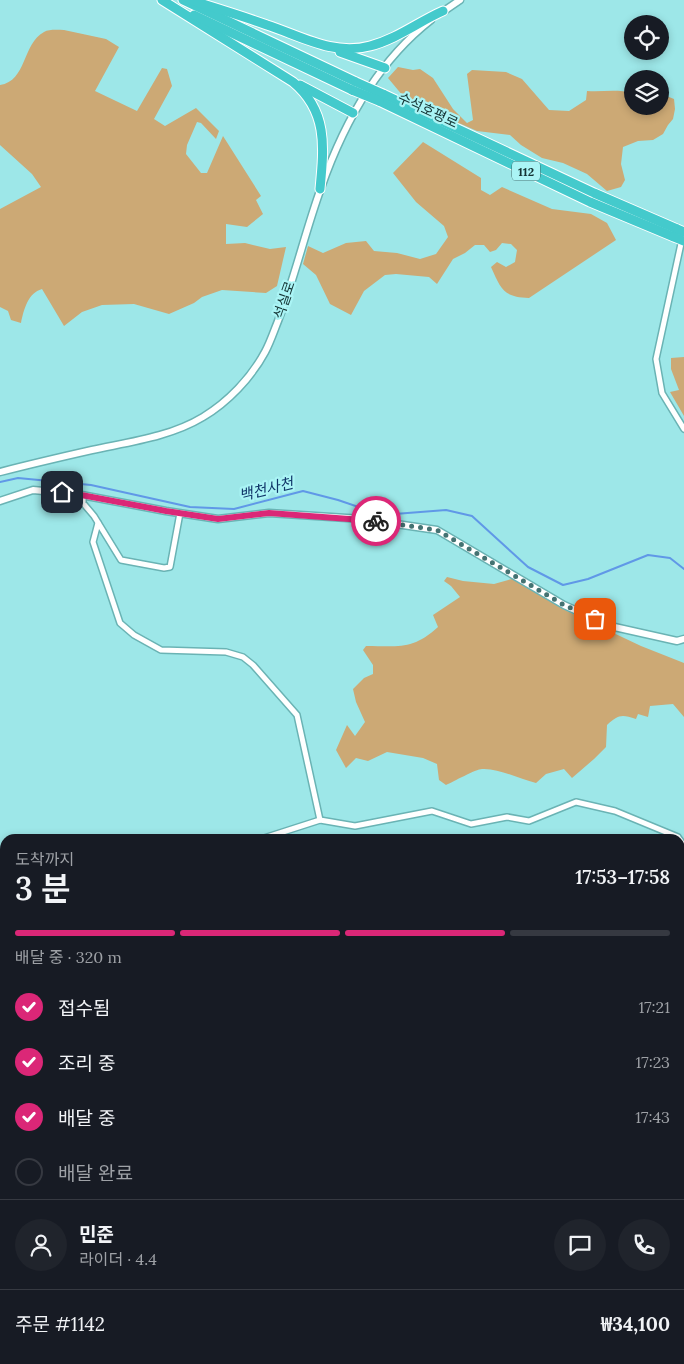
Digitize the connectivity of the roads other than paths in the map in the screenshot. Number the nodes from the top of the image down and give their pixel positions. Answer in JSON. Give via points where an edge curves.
{"nodes":[{"id":1,"x":162,"y":0,"type":"edge"},
{"id":2,"x":183,"y":0,"type":"edge"},
{"id":3,"x":190,"y":0,"type":"edge"},
{"id":4,"x":460,"y":0,"type":"edge"},
{"id":5,"x":443,"y":11,"type":"junction"},
{"id":6,"x":328,"y":47,"type":"junction"},
{"id":7,"x":384,"y":68,"type":"junction"},
{"id":8,"x":293,"y":82,"type":"junction"},
{"id":9,"x":354,"y":86,"type":"junction"},
{"id":10,"x":353,"y":113,"type":"junction"},
{"id":11,"x":320,"y":189,"type":"junction"},
{"id":12,"x":680,"y":232,"type":"edge"},
{"id":13,"x":684,"y":241,"type":"edge"},
{"id":14,"x":684,"y":429,"type":"edge"},
{"id":15,"x":0,"y":472,"type":"edge"},
{"id":16,"x":83,"y":495,"type":"junction"},
{"id":17,"x":0,"y":501,"type":"edge"},
{"id":18,"x":180,"y":513,"type":"junction"},
{"id":19,"x":98,"y":523,"type":"junction"},
{"id":20,"x":684,"y":639,"type":"edge"},
{"id":21,"x":320,"y":820,"type":"junction"},
{"id":22,"x":277,"y":834,"type":"edge"},
{"id":23,"x":671,"y":834,"type":"edge"}],
"edges":[{"from":1,"to":8,"type":"highway"},
{"from":1,"to":9,"type":"highway","name":"수석호평로","number":"112"},
{"from":2,"to":9,"type":"highway","name":"수석호평로","number":"112"},
{"from":3,"to":6,"type":"highway"},
{"from":4,"to":5,"type":"street","name":"석실로"},
{"from":5,"to":6,"type":"highway","via":[[395,38],[371,46],[349,50]]},
{"from":5,"to":7,"type":"street","name":"석실로","via":[[412,36]]},
{"from":6,"to":7,"type":"highway"},
{"from":7,"to":10,"type":"street","name":"석실로"},
{"from":8,"to":10,"type":"highway"},
{"from":8,"to":11,"type":"highway","via":[[304,91],[319,120],[324,144]]},
{"from":9,"to":12,"type":"highway","name":"수석호평로","number":"112","bridge":true,"via":[[590,202]]},
{"from":10,"to":11,"type":"street","name":"석실로"},
{"from":11,"to":15,"type":"street","name":"석실로","via":[[266,352],[244,383],[217,408],[179,429]]},
{"from":12,"to":13,"type":"highway","name":"수석호평로","number":"112","bridge":true},
{"from":12,"to":14,"type":"street","via":[[656,359],[662,393]]},
{"from":16,"to":17,"type":"street","via":[[33,490]]},
{"from":16,"to":18,"type":"street"},
{"from":16,"to":19,"type":"street","via":[[83,503]]},
{"from":18,"to":19,"type":"street","via":[[170,567],[164,568],[121,560]]},
{"from":18,"to":20,"type":"street","via":[[218,519],[269,513],[362,519],[437,530],[564,605],[610,626],[677,641]]},
{"from":19,"to":21,"type":"street","via":[[93,542],[120,623],[161,650],[226,652],[243,657],[297,715]]},
{"from":21,"to":22,"type":"street"},
{"from":21,"to":23,"type":"street","via":[[355,826],[432,811],[471,824],[507,817],[529,821],[576,802],[615,811]]}]}
